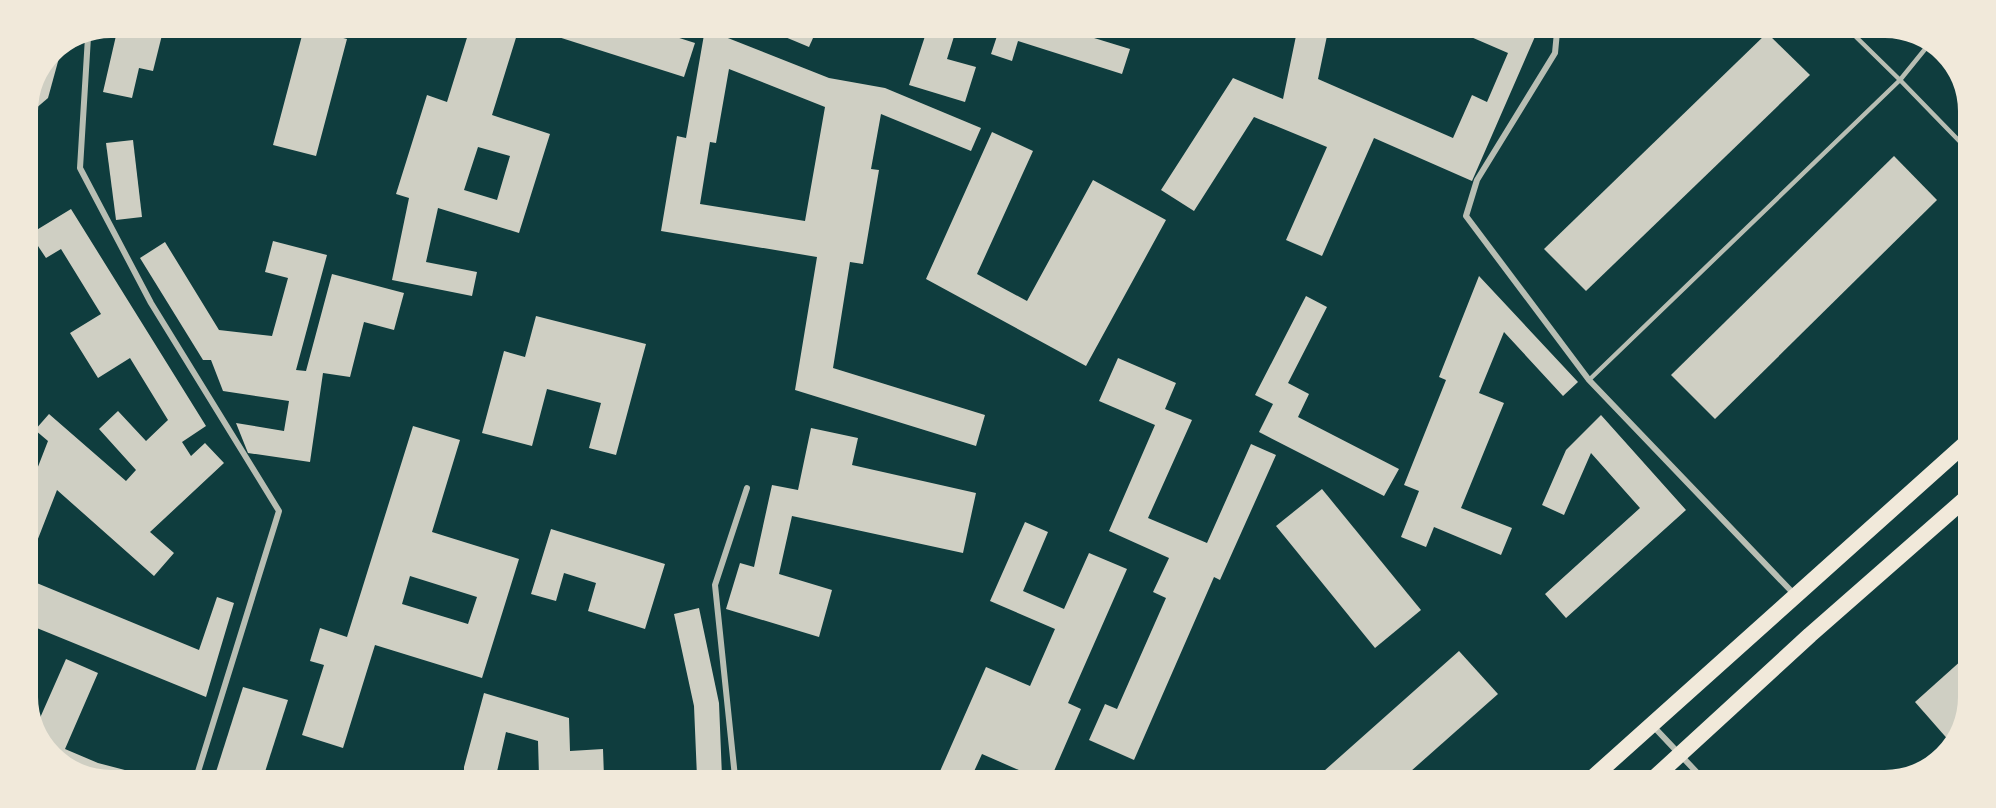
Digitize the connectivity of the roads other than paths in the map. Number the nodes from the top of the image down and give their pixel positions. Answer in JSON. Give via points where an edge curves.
{"nodes":[{"id":1,"x":1556,"y":38,"type":"edge"},
{"id":2,"x":1857,"y":38,"type":"edge"},
{"id":3,"x":88,"y":42,"type":"edge"},
{"id":4,"x":1925,"y":49,"type":"edge"},
{"id":5,"x":1900,"y":80,"type":"junction"},
{"id":6,"x":1958,"y":140,"type":"edge"},
{"id":7,"x":1589,"y":380,"type":"junction"},
{"id":8,"x":1959,"y":449,"type":"edge"},
{"id":9,"x":747,"y":488,"type":"dead end"},
{"id":10,"x":1959,"y":505,"type":"edge"},
{"id":11,"x":1796,"y":596,"type":"junction"},
{"id":12,"x":1652,"y":726,"type":"junction"},
{"id":13,"x":1680,"y":755,"type":"junction"},
{"id":14,"x":199,"y":770,"type":"edge"},
{"id":15,"x":734,"y":770,"type":"edge"},
{"id":16,"x":1601,"y":770,"type":"edge"},
{"id":17,"x":1663,"y":770,"type":"edge"},
{"id":18,"x":1694,"y":770,"type":"edge"}],
"edges":[{"from":1,"to":7,"type":"street","via":[[1555,53],[1477,180],[1466,216]]},
{"from":2,"to":5,"type":"lane"},
{"from":3,"to":14,"type":"street","via":[[80,168],[151,303],[279,511]]},
{"from":4,"to":5,"type":"lane"},
{"from":5,"to":6,"type":"lane"},
{"from":5,"to":7,"type":"lane"},
{"from":7,"to":11,"type":"street"},
{"from":8,"to":11,"type":"highway"},
{"from":9,"to":15,"type":"street","via":[[715,585]]},
{"from":10,"to":13,"type":"highway"},
{"from":11,"to":12,"type":"highway"},
{"from":12,"to":13,"type":"street"},
{"from":12,"to":16,"type":"highway"},
{"from":13,"to":17,"type":"highway"},
{"from":13,"to":18,"type":"street"}]}
